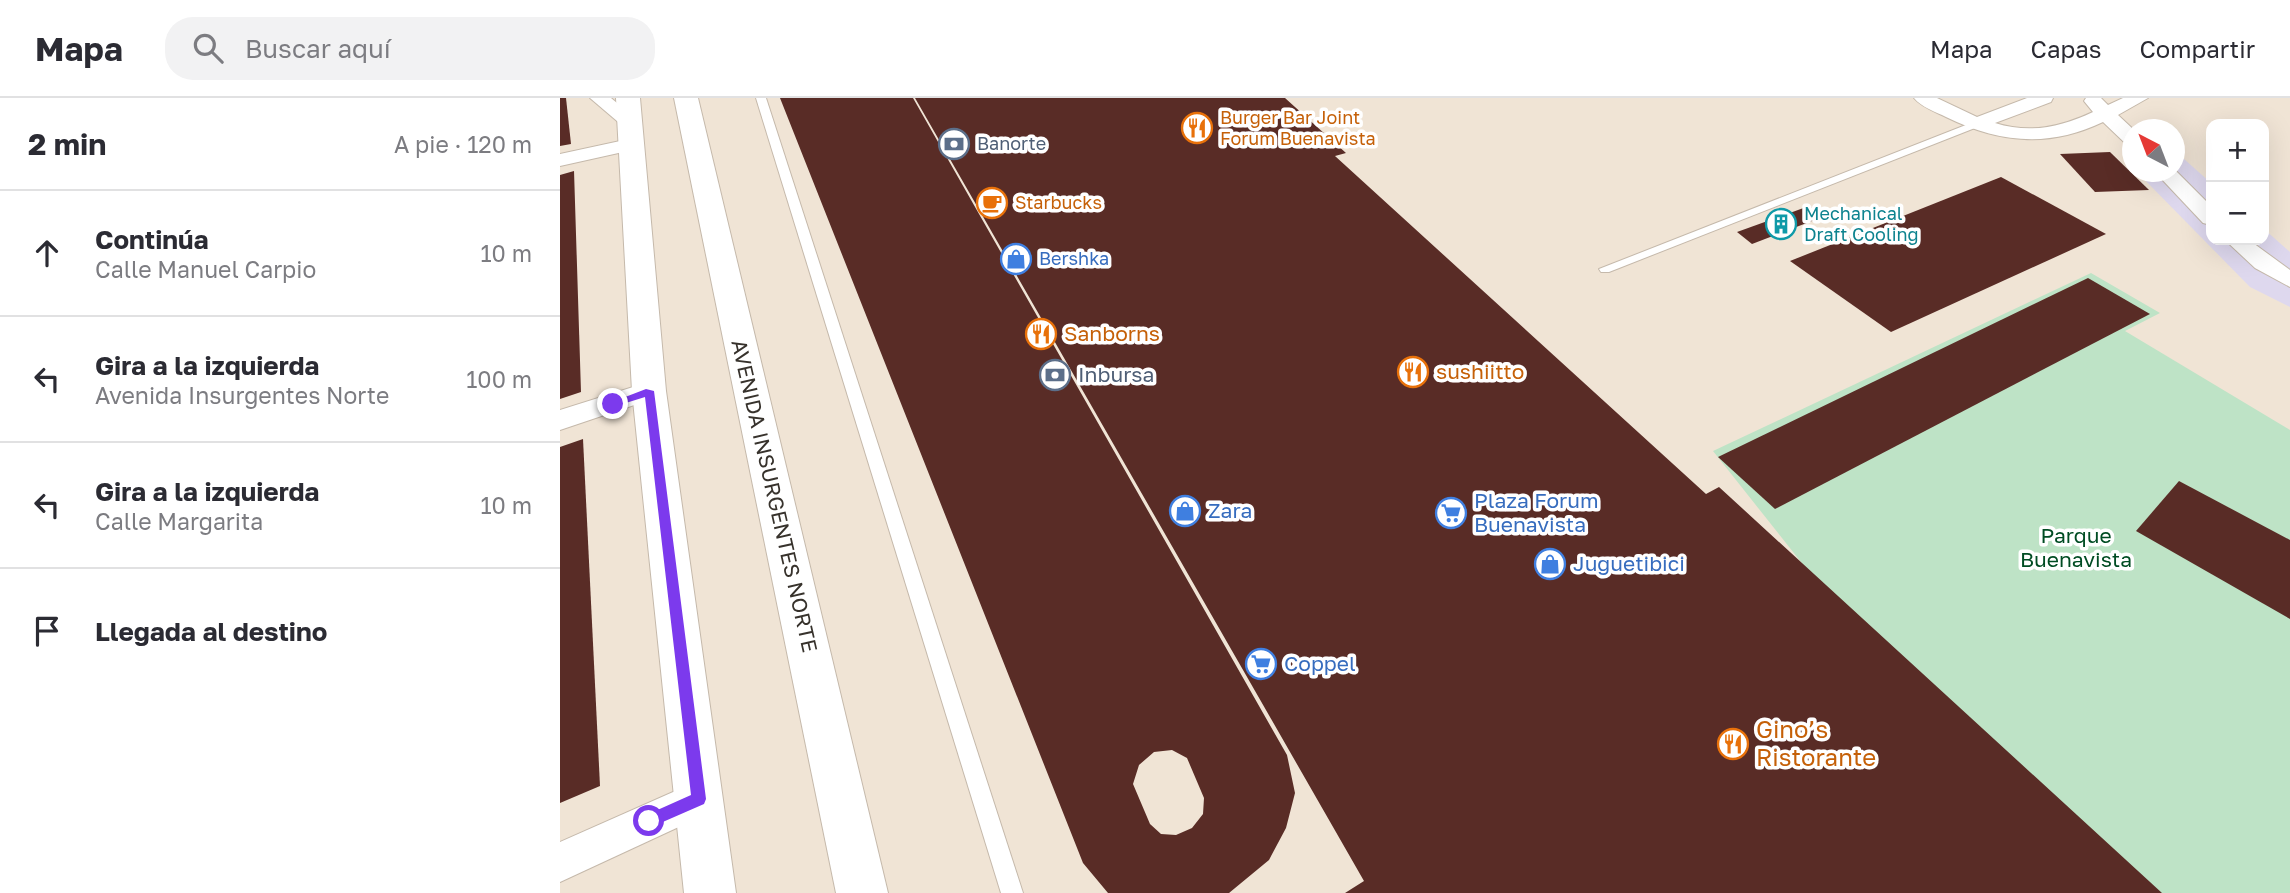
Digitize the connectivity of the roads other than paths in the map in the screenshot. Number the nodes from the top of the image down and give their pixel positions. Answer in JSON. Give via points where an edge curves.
{"nodes":[{"id":1,"x":599,"y":98,"type":"edge"},
{"id":2,"x":686,"y":98,"type":"edge"},
{"id":3,"x":761,"y":98,"type":"edge"},
{"id":4,"x":1923,"y":98,"type":"edge"},
{"id":5,"x":2044,"y":98,"type":"edge"},
{"id":6,"x":2139,"y":98,"type":"edge"},
{"id":7,"x":2097,"y":105,"type":"edge"},
{"id":8,"x":631,"y":122,"type":"edge"},
{"id":9,"x":1976,"y":124,"type":"junction"},
{"id":10,"x":2122,"y":129,"type":"edge"},
{"id":11,"x":560,"y":160,"type":"edge"},
{"id":12,"x":2175,"y":182,"type":"edge"},
{"id":13,"x":2206,"y":213,"type":"edge"},
{"id":14,"x":2242,"y":245,"type":"edge"},
{"id":15,"x":1605,"y":269,"type":"dead end"},
{"id":16,"x":2290,"y":280,"type":"edge"},
{"id":17,"x":649,"y":391,"type":"junction"},
{"id":18,"x":560,"y":420,"type":"edge"},
{"id":19,"x":698,"y":799,"type":"junction"},
{"id":20,"x":560,"y":862,"type":"edge"},
{"id":21,"x":710,"y":893,"type":"edge"},
{"id":22,"x":862,"y":893,"type":"edge"},
{"id":23,"x":1012,"y":893,"type":"edge"}],
"edges":[{"from":1,"to":8,"type":"street"},
{"from":2,"to":22,"type":"main road","name":"AVENIDA INSURGENTES NORTE"},
{"from":3,"to":23,"type":"lane"},
{"from":4,"to":9,"type":"street"},
{"from":5,"to":9,"type":"street"},
{"from":6,"to":7,"type":"street"},
{"from":7,"to":9,"type":"street","via":[[2065,131],[2041,135]]},
{"from":7,"to":10,"type":"street"},
{"from":8,"to":11,"type":"street"},
{"from":8,"to":17,"type":"main road"},
{"from":9,"to":15,"type":"lane"},
{"from":12,"to":13,"type":"street"},
{"from":14,"to":16,"type":"street"},
{"from":17,"to":18,"type":"street"},
{"from":17,"to":19,"type":"main road"},
{"from":19,"to":20,"type":"street"},
{"from":19,"to":21,"type":"main road"}]}
